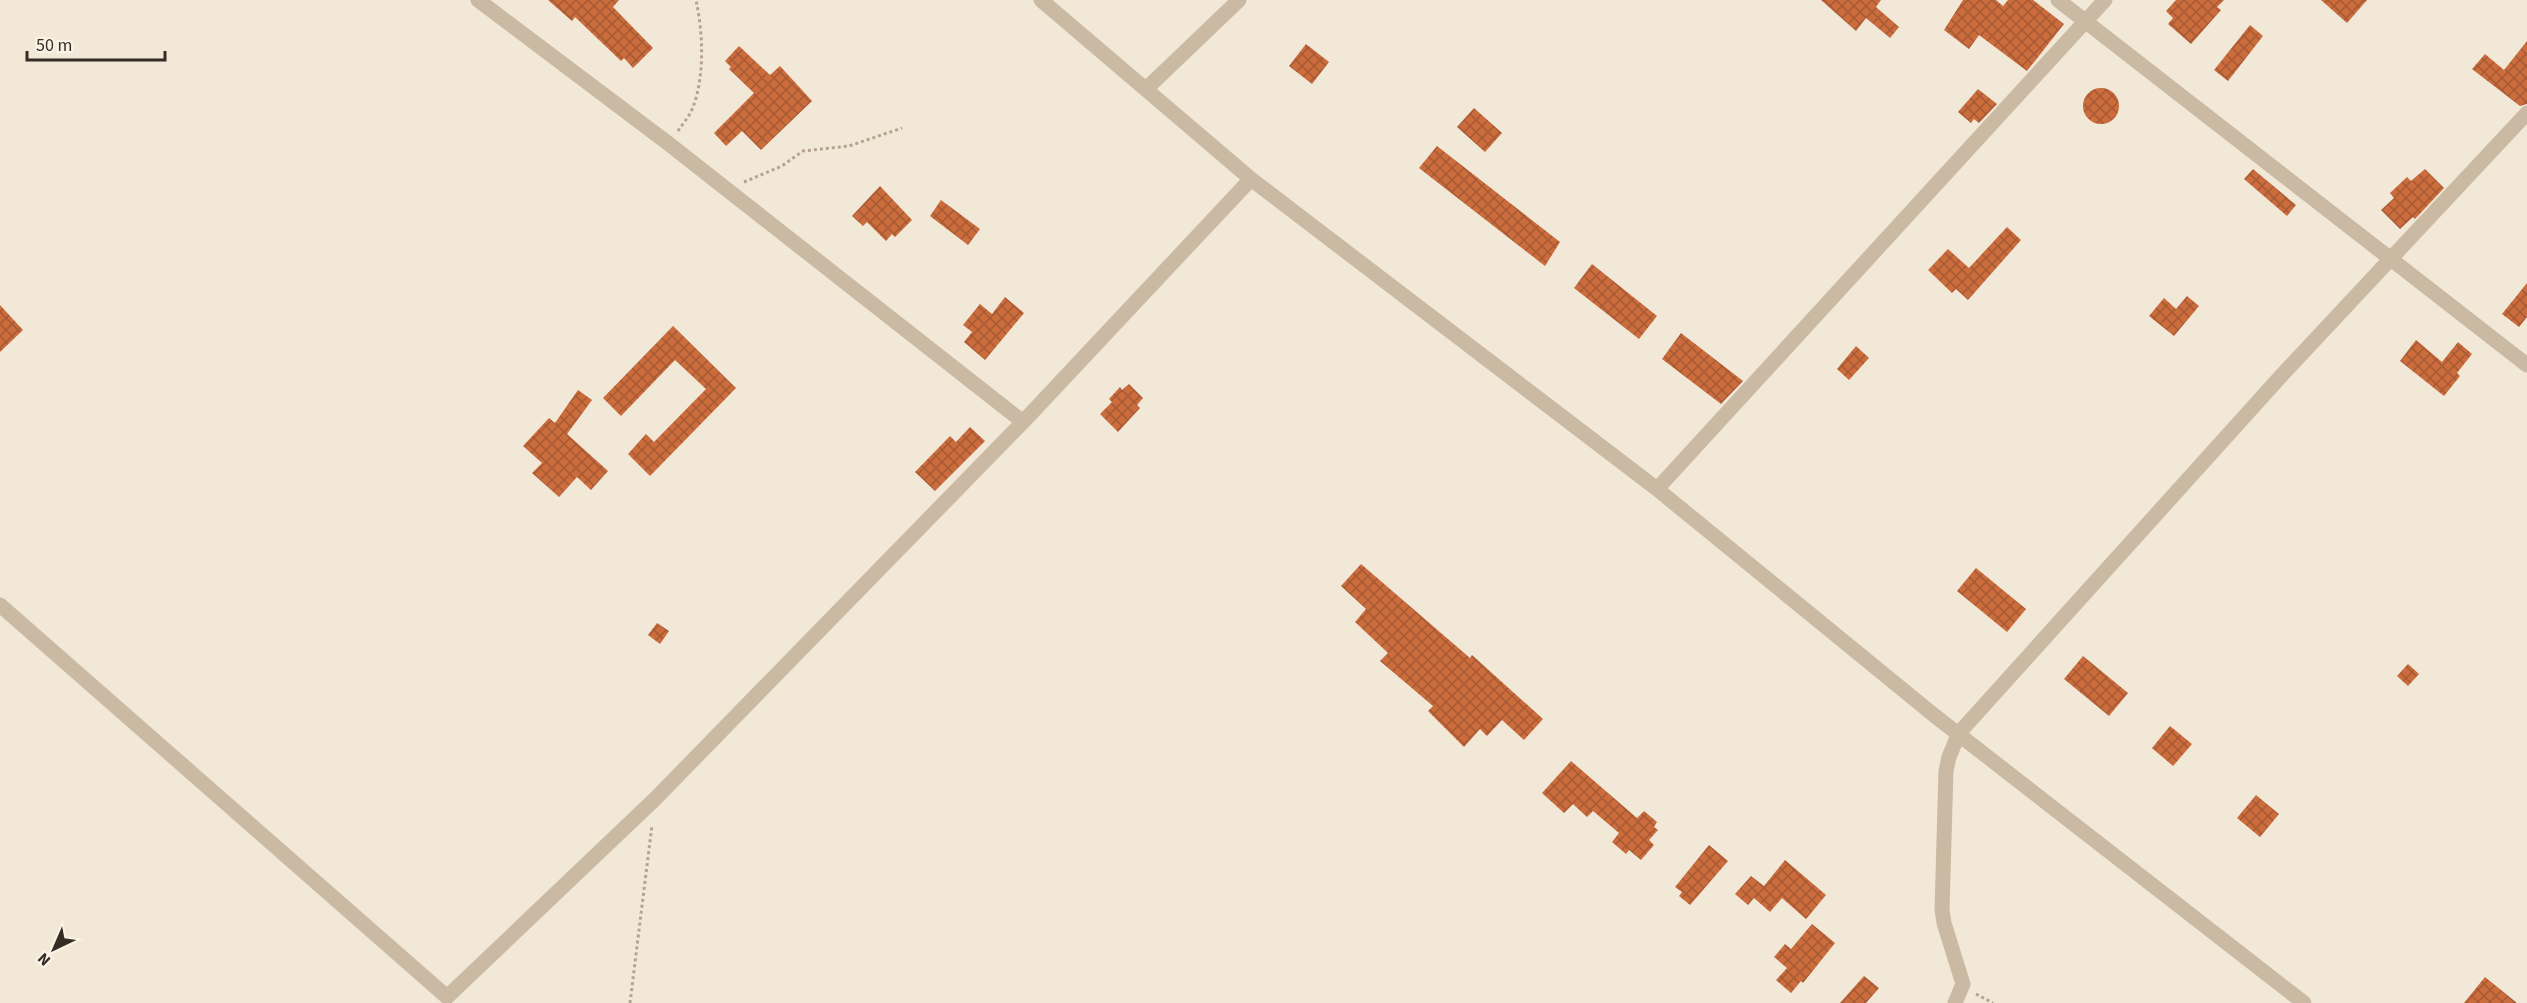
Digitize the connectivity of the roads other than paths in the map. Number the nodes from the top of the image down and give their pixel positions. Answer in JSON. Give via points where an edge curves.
{"nodes":[{"id":1,"x":478,"y":0,"type":"edge"},
{"id":2,"x":1041,"y":0,"type":"edge"},
{"id":3,"x":1239,"y":0,"type":"edge"},
{"id":4,"x":2058,"y":0,"type":"edge"},
{"id":5,"x":2105,"y":0,"type":"edge"},
{"id":6,"x":2087,"y":20,"type":"junction"},
{"id":7,"x":1146,"y":89,"type":"junction"},
{"id":8,"x":2527,"y":113,"type":"edge"},
{"id":9,"x":1251,"y":179,"type":"junction"},
{"id":10,"x":2390,"y":261,"type":"junction"},
{"id":11,"x":2527,"y":365,"type":"edge"},
{"id":12,"x":1023,"y":422,"type":"junction"},
{"id":13,"x":1657,"y":489,"type":"junction"},
{"id":14,"x":0,"y":605,"type":"edge"},
{"id":15,"x":1959,"y":733,"type":"junction"},
{"id":16,"x":444,"y":1000,"type":"edge"},
{"id":17,"x":1955,"y":1003,"type":"edge"},
{"id":18,"x":2304,"y":1003,"type":"edge"}],
"edges":[{"from":1,"to":12,"type":"street","via":[[669,144]]},
{"from":2,"to":7,"type":"street"},
{"from":3,"to":7,"type":"street"},
{"from":4,"to":6,"type":"street"},
{"from":5,"to":6,"type":"street"},
{"from":6,"to":10,"type":"street"},
{"from":6,"to":13,"type":"street"},
{"from":7,"to":9,"type":"street"},
{"from":8,"to":10,"type":"street"},
{"from":9,"to":12,"type":"street"},
{"from":9,"to":13,"type":"street"},
{"from":10,"to":11,"type":"street"},
{"from":10,"to":15,"type":"street"},
{"from":12,"to":16,"type":"street","via":[[655,799]]},
{"from":13,"to":15,"type":"street"},
{"from":14,"to":16,"type":"street"},
{"from":15,"to":17,"type":"street","via":[[1946,771],[1942,896],[1944,923],[1964,984]]},
{"from":15,"to":18,"type":"street"}]}
